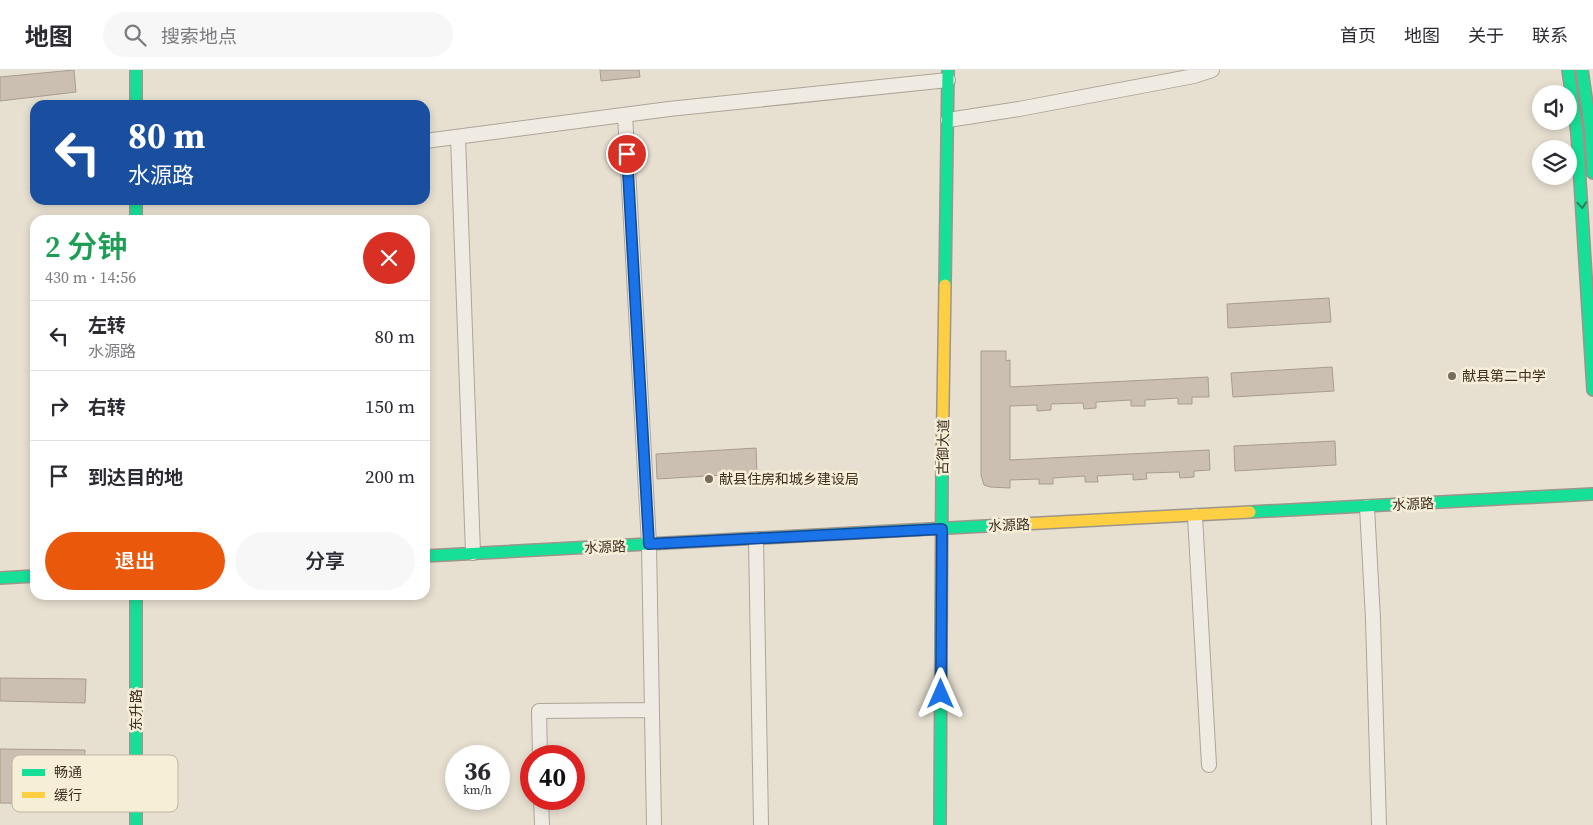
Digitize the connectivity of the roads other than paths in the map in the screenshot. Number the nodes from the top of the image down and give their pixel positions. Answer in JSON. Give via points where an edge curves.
{"nodes":[{"id":1,"x":136,"y":70,"type":"edge"},
{"id":2,"x":1212,"y":70,"type":"edge"},
{"id":3,"x":1568,"y":70,"type":"edge"},
{"id":4,"x":1582,"y":70,"type":"edge"},
{"id":5,"x":948,"y":75,"type":"edge"},
{"id":6,"x":136,"y":100,"type":"edge"},
{"id":7,"x":625,"y":115,"type":"junction"},
{"id":8,"x":948,"y":120,"type":"junction"},
{"id":9,"x":458,"y":137,"type":"junction"},
{"id":10,"x":430,"y":140,"type":"edge"},
{"id":11,"x":1593,"y":173,"type":"edge"},
{"id":12,"x":1593,"y":390,"type":"edge"},
{"id":13,"x":1593,"y":494,"type":"edge"},
{"id":14,"x":1367,"y":507,"type":"junction"},
{"id":15,"x":1196,"y":516,"type":"junction"},
{"id":16,"x":942,"y":529,"type":"junction"},
{"id":17,"x":756,"y":539,"type":"junction"},
{"id":18,"x":649,"y":544,"type":"junction"},
{"id":19,"x":474,"y":553,"type":"junction"},
{"id":20,"x":430,"y":556,"type":"edge"},
{"id":21,"x":30,"y":576,"type":"edge"},
{"id":22,"x":0,"y":578,"type":"edge"},
{"id":23,"x":136,"y":600,"type":"edge"},
{"id":24,"x":651,"y":710,"type":"junction"},
{"id":25,"x":540,"y":745,"type":"edge"},
{"id":26,"x":136,"y":755,"type":"edge"},
{"id":27,"x":1209,"y":765,"type":"dead end"},
{"id":28,"x":541,"y":810,"type":"edge"},
{"id":29,"x":136,"y":812,"type":"edge"},
{"id":30,"x":136,"y":825,"type":"edge"},
{"id":31,"x":542,"y":825,"type":"edge"},
{"id":32,"x":654,"y":825,"type":"edge"},
{"id":33,"x":761,"y":825,"type":"edge"},
{"id":34,"x":940,"y":825,"type":"edge"},
{"id":35,"x":1379,"y":825,"type":"edge"}],
"edges":[{"from":1,"to":6,"type":"street"},
{"from":2,"to":8,"type":"street","via":[[1194,76]]},
{"from":3,"to":12,"type":"street","one_way":true,"via":[[1577,133]]},
{"from":4,"to":11,"type":"street"},
{"from":5,"to":7,"type":"street"},
{"from":5,"to":8,"type":"street","name":"古御大道"},
{"from":7,"to":9,"type":"street"},
{"from":7,"to":18,"type":"street"},
{"from":8,"to":16,"type":"street","name":"古御大道"},
{"from":9,"to":10,"type":"street"},
{"from":9,"to":19,"type":"street"},
{"from":13,"to":14,"type":"street","name":"水源路"},
{"from":14,"to":15,"type":"street","name":"水源路"},
{"from":14,"to":35,"type":"street"},
{"from":15,"to":16,"type":"street","name":"水源路"},
{"from":15,"to":27,"type":"street"},
{"from":16,"to":17,"type":"street","name":"水源路"},
{"from":16,"to":34,"type":"street","name":"古御大道"},
{"from":17,"to":18,"type":"street","name":"水源路"},
{"from":17,"to":33,"type":"street"},
{"from":18,"to":19,"type":"street","name":"水源路"},
{"from":18,"to":24,"type":"street"},
{"from":19,"to":20,"type":"street","name":"水源路"},
{"from":21,"to":22,"type":"street"},
{"from":23,"to":26,"type":"street","name":"东升路"},
{"from":24,"to":25,"type":"street","via":[[539,710]]},
{"from":24,"to":32,"type":"street"},
{"from":28,"to":31,"type":"street"},
{"from":29,"to":30,"type":"street","name":"东升路"}]}
